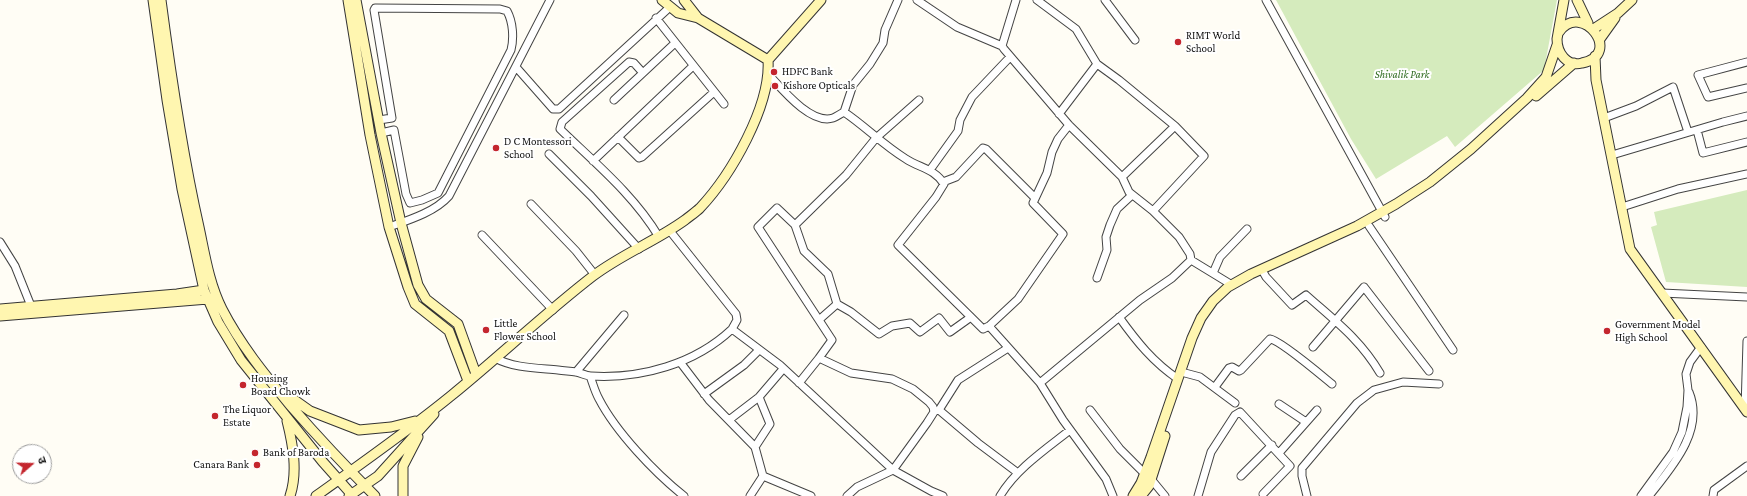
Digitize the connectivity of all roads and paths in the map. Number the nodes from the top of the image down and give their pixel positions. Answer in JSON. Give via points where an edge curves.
{"nodes":[{"id":1,"x":153,"y":0,"type":"edge"},
{"id":2,"x":161,"y":0,"type":"edge"},
{"id":3,"x":348,"y":0,"type":"edge"},
{"id":4,"x":356,"y":0,"type":"edge"},
{"id":5,"x":550,"y":0,"type":"edge"},
{"id":6,"x":662,"y":0,"type":"edge"},
{"id":7,"x":684,"y":0,"type":"edge"},
{"id":8,"x":821,"y":0,"type":"edge"},
{"id":9,"x":898,"y":0,"type":"edge"},
{"id":10,"x":917,"y":0,"type":"edge"},
{"id":11,"x":1016,"y":0,"type":"edge"},
{"id":12,"x":1036,"y":0,"type":"edge"},
{"id":13,"x":1104,"y":0,"type":"edge"},
{"id":14,"x":1266,"y":0,"type":"edge"},
{"id":15,"x":1564,"y":0,"type":"edge"},
{"id":16,"x":1576,"y":0,"type":"edge"},
{"id":17,"x":1632,"y":0,"type":"edge"},
{"id":18,"x":670,"y":7,"type":"junction"},
{"id":19,"x":1618,"y":13,"type":"junction"},
{"id":20,"x":656,"y":18,"type":"junction"},
{"id":21,"x":698,"y":18,"type":"junction"},
{"id":22,"x":1591,"y":25,"type":"junction"},
{"id":23,"x":1559,"y":32,"type":"junction"},
{"id":24,"x":1600,"y":39,"type":"junction"},
{"id":25,"x":1135,"y":40,"type":"dead end"},
{"id":26,"x":675,"y":43,"type":"junction"},
{"id":27,"x":1557,"y":45,"type":"junction"},
{"id":28,"x":1002,"y":46,"type":"junction"},
{"id":29,"x":1595,"y":56,"type":"junction"},
{"id":30,"x":1010,"y":57,"type":"junction"},
{"id":31,"x":768,"y":60,"type":"junction"},
{"id":32,"x":1747,"y":62,"type":"edge"},
{"id":33,"x":1574,"y":63,"type":"junction"},
{"id":34,"x":1098,"y":64,"type":"junction"},
{"id":35,"x":693,"y":66,"type":"junction"},
{"id":36,"x":516,"y":67,"type":"junction"},
{"id":37,"x":643,"y":73,"type":"junction"},
{"id":38,"x":769,"y":75,"type":"junction"},
{"id":39,"x":1747,"y":88,"type":"edge"},
{"id":40,"x":714,"y":92,"type":"junction"},
{"id":41,"x":614,"y":100,"type":"dead end"},
{"id":42,"x":919,"y":100,"type":"dead end"},
{"id":43,"x":724,"y":104,"type":"dead end"},
{"id":44,"x":844,"y":112,"type":"junction"},
{"id":45,"x":1059,"y":114,"type":"junction"},
{"id":46,"x":1747,"y":116,"type":"edge"},
{"id":47,"x":392,"y":118,"type":"junction"},
{"id":48,"x":1604,"y":118,"type":"junction"},
{"id":49,"x":379,"y":120,"type":"junction"},
{"id":50,"x":1069,"y":125,"type":"junction"},
{"id":51,"x":1175,"y":126,"type":"junction"},
{"id":52,"x":394,"y":130,"type":"junction"},
{"id":53,"x":1697,"y":130,"type":"junction"},
{"id":54,"x":1688,"y":132,"type":"junction"},
{"id":55,"x":381,"y":133,"type":"junction"},
{"id":56,"x":618,"y":137,"type":"junction"},
{"id":57,"x":876,"y":138,"type":"junction"},
{"id":58,"x":1747,"y":142,"type":"edge"},
{"id":59,"x":549,"y":154,"type":"dead end"},
{"id":60,"x":1612,"y":155,"type":"junction"},
{"id":61,"x":593,"y":161,"type":"junction"},
{"id":62,"x":930,"y":170,"type":"junction"},
{"id":63,"x":1747,"y":174,"type":"edge"},
{"id":64,"x":1122,"y":178,"type":"junction"},
{"id":65,"x":943,"y":182,"type":"junction"},
{"id":66,"x":1132,"y":195,"type":"junction"},
{"id":67,"x":1035,"y":198,"type":"junction"},
{"id":68,"x":531,"y":204,"type":"dead end"},
{"id":69,"x":1622,"y":207,"type":"junction"},
{"id":70,"x":1153,"y":212,"type":"junction"},
{"id":71,"x":1384,"y":215,"type":"junction"},
{"id":72,"x":401,"y":223,"type":"junction"},
{"id":73,"x":795,"y":225,"type":"junction"},
{"id":74,"x":1369,"y":226,"type":"junction"},
{"id":75,"x":389,"y":227,"type":"junction"},
{"id":76,"x":1247,"y":229,"type":"dead end"},
{"id":77,"x":670,"y":231,"type":"junction"},
{"id":78,"x":482,"y":235,"type":"dead end"},
{"id":79,"x":659,"y":237,"type":"junction"},
{"id":80,"x":0,"y":242,"type":"edge"},
{"id":81,"x":638,"y":249,"type":"junction"},
{"id":82,"x":1191,"y":260,"type":"junction"},
{"id":83,"x":1263,"y":272,"type":"junction"},
{"id":84,"x":1213,"y":273,"type":"junction"},
{"id":85,"x":595,"y":275,"type":"junction"},
{"id":86,"x":1097,"y":278,"type":"dead end"},
{"id":87,"x":1232,"y":285,"type":"junction"},
{"id":88,"x":204,"y":290,"type":"junction"},
{"id":89,"x":1662,"y":293,"type":"junction"},
{"id":90,"x":1747,"y":297,"type":"edge"},
{"id":91,"x":208,"y":299,"type":"junction"},
{"id":92,"x":837,"y":304,"type":"junction"},
{"id":93,"x":31,"y":306,"type":"junction"},
{"id":94,"x":0,"y":309,"type":"edge"},
{"id":95,"x":553,"y":310,"type":"junction"},
{"id":96,"x":0,"y":316,"type":"edge"},
{"id":97,"x":624,"y":316,"type":"dead end"},
{"id":98,"x":971,"y":317,"type":"junction"},
{"id":99,"x":1119,"y":317,"type":"junction"},
{"id":100,"x":820,"y":319,"type":"junction"},
{"id":101,"x":1336,"y":321,"type":"junction"},
{"id":102,"x":989,"y":326,"type":"junction"},
{"id":103,"x":732,"y":329,"type":"junction"},
{"id":104,"x":1747,"y":341,"type":"edge"},
{"id":105,"x":1313,"y":347,"type":"dead end"},
{"id":106,"x":1701,"y":347,"type":"junction"},
{"id":107,"x":1008,"y":348,"type":"junction"},
{"id":108,"x":759,"y":350,"type":"junction"},
{"id":109,"x":1453,"y":350,"type":"dead end"},
{"id":110,"x":495,"y":358,"type":"junction"},
{"id":111,"x":819,"y":358,"type":"junction"},
{"id":112,"x":680,"y":362,"type":"junction"},
{"id":113,"x":783,"y":369,"type":"junction"},
{"id":114,"x":1428,"y":371,"type":"dead end"},
{"id":115,"x":576,"y":372,"type":"junction"},
{"id":116,"x":1380,"y":373,"type":"dead end"},
{"id":117,"x":476,"y":374,"type":"junction"},
{"id":118,"x":590,"y":376,"type":"junction"},
{"id":119,"x":1181,"y":376,"type":"junction"},
{"id":120,"x":468,"y":381,"type":"junction"},
{"id":121,"x":799,"y":383,"type":"junction"},
{"id":122,"x":1040,"y":383,"type":"junction"},
{"id":123,"x":1332,"y":384,"type":"dead end"},
{"id":124,"x":1439,"y":384,"type":"dead end"},
{"id":125,"x":1215,"y":386,"type":"junction"},
{"id":126,"x":275,"y":387,"type":"junction"},
{"id":127,"x":1688,"y":390,"type":"junction"},
{"id":128,"x":704,"y":394,"type":"junction"},
{"id":129,"x":759,"y":397,"type":"junction"},
{"id":130,"x":1235,"y":403,"type":"dead end"},
{"id":131,"x":1279,"y":404,"type":"dead end"},
{"id":132,"x":1090,"y":410,"type":"dead end"},
{"id":133,"x":1317,"y":410,"type":"dead end"},
{"id":134,"x":1746,"y":410,"type":"edge"},
{"id":135,"x":286,"y":416,"type":"junction"},
{"id":136,"x":729,"y":420,"type":"junction"},
{"id":137,"x":1306,"y":422,"type":"junction"},
{"id":138,"x":420,"y":424,"type":"junction"},
{"id":139,"x":1070,"y":430,"type":"junction"},
{"id":140,"x":1272,"y":445,"type":"junction"},
{"id":141,"x":755,"y":447,"type":"junction"},
{"id":142,"x":1280,"y":453,"type":"junction"},
{"id":143,"x":1747,"y":466,"type":"edge"},
{"id":144,"x":893,"y":470,"type":"junction"},
{"id":145,"x":350,"y":472,"type":"junction"},
{"id":146,"x":1018,"y":473,"type":"junction"},
{"id":147,"x":763,"y":476,"type":"junction"},
{"id":148,"x":1148,"y":476,"type":"junction"},
{"id":149,"x":1241,"y":476,"type":"dead end"},
{"id":150,"x":339,"y":480,"type":"junction"},
{"id":151,"x":364,"y":485,"type":"junction"},
{"id":152,"x":1263,"y":494,"type":"dead end"},
{"id":153,"x":351,"y":495,"type":"edge"},
{"id":154,"x":1199,"y":495,"type":"edge"},
{"id":155,"x":290,"y":496,"type":"edge"},
{"id":156,"x":316,"y":496,"type":"edge"},
{"id":157,"x":375,"y":496,"type":"edge"},
{"id":158,"x":403,"y":496,"type":"edge"},
{"id":159,"x":684,"y":496,"type":"edge"},
{"id":160,"x":750,"y":496,"type":"edge"},
{"id":161,"x":811,"y":496,"type":"edge"},
{"id":162,"x":847,"y":496,"type":"edge"},
{"id":163,"x":943,"y":496,"type":"edge"},
{"id":164,"x":1000,"y":496,"type":"edge"},
{"id":165,"x":1113,"y":496,"type":"edge"},
{"id":166,"x":1133,"y":496,"type":"edge"},
{"id":167,"x":1142,"y":496,"type":"edge"},
{"id":168,"x":1165,"y":496,"type":"edge"},
{"id":169,"x":1308,"y":496,"type":"edge"},
{"id":170,"x":1641,"y":496,"type":"edge"},
{"id":171,"x":1649,"y":496,"type":"edge"},
{"id":172,"x":1713,"y":496,"type":"edge"}],
"edges":[{"from":1,"to":88,"type":"street","via":[[174,144]]},
{"from":2,"to":126,"type":"street","via":[[190,186],[211,281],[240,342]]},
{"from":3,"to":75,"type":"street","via":[[370,135]]},
{"from":4,"to":49,"type":"street"},
{"from":5,"to":36,"type":"street"},
{"from":6,"to":18,"type":"street"},
{"from":7,"to":21,"type":"street"},
{"from":8,"to":31,"type":"street"},
{"from":9,"to":44,"type":"street","via":[[885,30],[883,43],[870,64],[852,85]]},
{"from":10,"to":28,"type":"street","via":[[957,27]]},
{"from":11,"to":28,"type":"street"},
{"from":12,"to":34,"type":"street","via":[[1076,29]]},
{"from":13,"to":25,"type":"street"},
{"from":14,"to":71,"type":"street"},
{"from":15,"to":23,"type":"street"},
{"from":16,"to":22,"type":"street"},
{"from":17,"to":19,"type":"street"},
{"from":18,"to":20,"type":"street"},
{"from":18,"to":21,"type":"street","via":[[678,13]]},
{"from":19,"to":22,"type":"street"},
{"from":19,"to":24,"type":"street"},
{"from":20,"to":26,"type":"street"},
{"from":20,"to":36,"type":"street","via":[[559,109],[553,109]]},
{"from":21,"to":31,"type":"street"},
{"from":22,"to":23,"type":"street","via":[[1582,21],[1571,22],[1565,24]]},
{"from":22,"to":24,"type":"street"},
{"from":23,"to":27,"type":"street"},
{"from":24,"to":29,"type":"street"},
{"from":26,"to":35,"type":"street"},
{"from":26,"to":37,"type":"street"},
{"from":27,"to":33,"type":"street","via":[[1562,56]]},
{"from":27,"to":71,"type":"street","via":[[1546,77],[1526,98],[1471,149]]},
{"from":28,"to":30,"type":"street"},
{"from":29,"to":33,"type":"street","via":[[1589,61]]},
{"from":29,"to":48,"type":"street","via":[[1596,80]]},
{"from":30,"to":45,"type":"street"},
{"from":30,"to":62,"type":"street","via":[[972,97],[960,120],[958,131]]},
{"from":31,"to":38,"type":"street"},
{"from":32,"to":39,"type":"street","via":[[1698,75],[1708,97]]},
{"from":33,"to":71,"type":"street","via":[[1463,163],[1421,194]]},
{"from":34,"to":45,"type":"street"},
{"from":34,"to":51,"type":"street"},
{"from":35,"to":40,"type":"street"},
{"from":35,"to":56,"type":"street"},
{"from":36,"to":72,"type":"street","via":[[449,196],[434,208]]},
{"from":37,"to":41,"type":"street"},
{"from":37,"to":61,"type":"street","via":[[634,62],[629,62],[560,126],[560,129]]},
{"from":38,"to":44,"type":"street","via":[[802,108],[820,118],[832,118]]},
{"from":38,"to":77,"type":"street","via":[[751,131],[722,182],[699,209]]},
{"from":40,"to":43,"type":"street"},
{"from":40,"to":56,"type":"street","via":[[639,158]]},
{"from":42,"to":57,"type":"street"},
{"from":44,"to":57,"type":"street"},
{"from":45,"to":50,"type":"street"},
{"from":46,"to":53,"type":"street"},
{"from":47,"to":49,"type":"street"},
{"from":47,"to":52,"type":"street"},
{"from":47,"to":52,"type":"street","via":[[375,8],[507,11],[513,42],[511,50],[437,194],[413,203],[408,199]]},
{"from":48,"to":54,"type":"street","via":[[1636,106],[1673,87]]},
{"from":48,"to":60,"type":"street"},
{"from":49,"to":55,"type":"street"},
{"from":50,"to":64,"type":"street"},
{"from":50,"to":67,"type":"street","via":[[1052,152],[1047,174]]},
{"from":51,"to":64,"type":"street"},
{"from":51,"to":70,"type":"street","via":[[1204,156]]},
{"from":52,"to":55,"type":"street"},
{"from":53,"to":54,"type":"street"},
{"from":53,"to":58,"type":"street","via":[[1703,153]]},
{"from":54,"to":60,"type":"street"},
{"from":55,"to":72,"type":"street"},
{"from":56,"to":61,"type":"street"},
{"from":57,"to":62,"type":"street","via":[[906,160]]},
{"from":57,"to":73,"type":"street","via":[[846,175]]},
{"from":59,"to":81,"type":"street"},
{"from":60,"to":69,"type":"street"},
{"from":61,"to":79,"type":"street","via":[[630,197]]},
{"from":62,"to":65,"type":"street"},
{"from":63,"to":69,"type":"street","via":[[1678,190]]},
{"from":64,"to":66,"type":"street"},
{"from":65,"to":67,"type":"street","via":[[956,177],[983,148]]},
{"from":65,"to":98,"type":"street","via":[[936,197],[898,245]]},
{"from":66,"to":70,"type":"street"},
{"from":66,"to":86,"type":"street","via":[[1117,209],[1110,224],[1106,237],[1107,250]]},
{"from":67,"to":102,"type":"street","via":[[1033,203],[1063,234],[1018,299]]},
{"from":68,"to":85,"type":"street"},
{"from":69,"to":89,"type":"street","via":[[1630,248]]},
{"from":70,"to":82,"type":"street","via":[[1179,237]]},
{"from":71,"to":74,"type":"street"},
{"from":71,"to":83,"type":"street"},
{"from":72,"to":75,"type":"street"},
{"from":72,"to":117,"type":"street","via":[[418,285],[426,299],[458,324]]},
{"from":73,"to":92,"type":"street","via":[[804,251],[828,274]]},
{"from":73,"to":100,"type":"street","via":[[777,208],[758,227]]},
{"from":74,"to":83,"type":"street"},
{"from":74,"to":109,"type":"street"},
{"from":75,"to":120,"type":"street","via":[[415,304],[449,331]]},
{"from":76,"to":84,"type":"street","via":[[1220,257]]},
{"from":77,"to":79,"type":"street"},
{"from":77,"to":103,"type":"street","via":[[736,314],[737,320]]},
{"from":78,"to":95,"type":"street"},
{"from":79,"to":81,"type":"street"},
{"from":80,"to":93,"type":"street","via":[[15,266]]},
{"from":81,"to":85,"type":"street"},
{"from":82,"to":84,"type":"street"},
{"from":82,"to":99,"type":"street","via":[[1172,278]]},
{"from":83,"to":87,"type":"street"},
{"from":83,"to":101,"type":"street","via":[[1292,305],[1306,294]]},
{"from":83,"to":119,"type":"street","via":[[1234,290],[1218,304],[1207,319]]},
{"from":84,"to":87,"type":"street"},
{"from":85,"to":95,"type":"street"},
{"from":87,"to":119,"type":"street","via":[[1213,301],[1201,318]]},
{"from":88,"to":91,"type":"street"},
{"from":88,"to":93,"type":"street"},
{"from":89,"to":90,"type":"street"},
{"from":89,"to":106,"type":"street"},
{"from":91,"to":96,"type":"street"},
{"from":91,"to":135,"type":"street","via":[[218,322],[241,360]]},
{"from":92,"to":98,"type":"street","via":[[879,334],[892,326],[910,324],[920,332],[939,318],[950,332]]},
{"from":92,"to":100,"type":"street"},
{"from":93,"to":94,"type":"street"},
{"from":95,"to":110,"type":"street"},
{"from":97,"to":115,"type":"street"},
{"from":98,"to":102,"type":"street","via":[[983,329]]},
{"from":99,"to":119,"type":"street","via":[[1136,341],[1160,367]]},
{"from":99,"to":122,"type":"street"},
{"from":100,"to":111,"type":"street","via":[[832,340]]},
{"from":101,"to":105,"type":"street"},
{"from":101,"to":114,"type":"street","via":[[1365,287]]},
{"from":101,"to":116,"type":"street","via":[[1371,357]]},
{"from":102,"to":107,"type":"street"},
{"from":103,"to":108,"type":"street"},
{"from":103,"to":112,"type":"street","via":[[702,353]]},
{"from":104,"to":134,"type":"street"},
{"from":106,"to":127,"type":"street","via":[[1690,362],[1686,374]]},
{"from":106,"to":134,"type":"street"},
{"from":107,"to":122,"type":"street"},
{"from":107,"to":146,"type":"street","via":[[958,380],[939,410]]},
{"from":108,"to":113,"type":"street"},
{"from":108,"to":128,"type":"street","via":[[744,365]]},
{"from":110,"to":115,"type":"street","via":[[511,364]]},
{"from":110,"to":117,"type":"street"},
{"from":111,"to":121,"type":"street"},
{"from":111,"to":144,"type":"street","via":[[851,372],[892,379],[913,388],[933,408],[934,412],[927,424]]},
{"from":112,"to":118,"type":"street","via":[[626,376]]},
{"from":112,"to":128,"type":"street"},
{"from":113,"to":121,"type":"street"},
{"from":113,"to":129,"type":"street"},
{"from":115,"to":118,"type":"street"},
{"from":117,"to":120,"type":"street"},
{"from":118,"to":159,"type":"street","via":[[599,399],[619,428],[653,467]]},
{"from":119,"to":125,"type":"street","via":[[1200,377]]},
{"from":119,"to":148,"type":"street"},
{"from":120,"to":138,"type":"street"},
{"from":121,"to":144,"type":"street"},
{"from":122,"to":139,"type":"street"},
{"from":123,"to":125,"type":"street","via":[[1279,343],[1270,339],[1242,370],[1239,371],[1232,366]]},
{"from":124,"to":169,"type":"street","via":[[1403,382],[1387,385],[1374,390],[1358,403],[1302,468]]},
{"from":125,"to":130,"type":"street"},
{"from":126,"to":138,"type":"street","via":[[310,411],[359,430]]},
{"from":126,"to":145,"type":"street"},
{"from":127,"to":170,"type":"street","via":[[1682,432],[1673,452]]},
{"from":127,"to":171,"type":"street","via":[[1693,402],[1687,440],[1678,459]]},
{"from":128,"to":136,"type":"street"},
{"from":129,"to":136,"type":"street"},
{"from":129,"to":141,"type":"street","via":[[770,424]]},
{"from":131,"to":137,"type":"street"},
{"from":132,"to":148,"type":"street","via":[[1120,449]]},
{"from":133,"to":137,"type":"street"},
{"from":135,"to":150,"type":"street"},
{"from":135,"to":155,"type":"street","via":[[293,443],[294,484]]},
{"from":136,"to":141,"type":"street"},
{"from":137,"to":142,"type":"street"},
{"from":138,"to":145,"type":"street"},
{"from":138,"to":151,"type":"street","via":[[378,476]]},
{"from":138,"to":158,"type":"street","via":[[403,466]]},
{"from":139,"to":146,"type":"street"},
{"from":139,"to":165,"type":"street","via":[[1106,479]]},
{"from":140,"to":142,"type":"street"},
{"from":140,"to":149,"type":"street"},
{"from":140,"to":154,"type":"street","via":[[1240,412],[1237,412],[1211,452]]},
{"from":141,"to":147,"type":"street"},
{"from":142,"to":152,"type":"street","via":[[1290,468]]},
{"from":143,"to":172,"type":"street","via":[[1714,490]]},
{"from":144,"to":162,"type":"street","via":[[857,486]]},
{"from":144,"to":163,"type":"street"},
{"from":145,"to":150,"type":"street"},
{"from":145,"to":151,"type":"street"},
{"from":146,"to":164,"type":"street"},
{"from":147,"to":160,"type":"street"},
{"from":147,"to":161,"type":"street"},
{"from":148,"to":166,"type":"street"},
{"from":148,"to":167,"type":"street","via":[[1148,486]]},
{"from":148,"to":168,"type":"street"},
{"from":150,"to":153,"type":"street"},
{"from":150,"to":156,"type":"street"},
{"from":151,"to":153,"type":"street"},
{"from":151,"to":157,"type":"street"}]}
